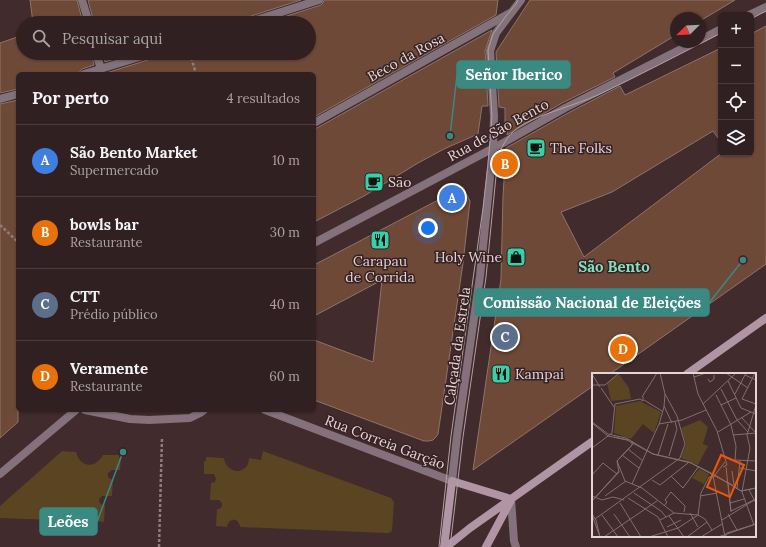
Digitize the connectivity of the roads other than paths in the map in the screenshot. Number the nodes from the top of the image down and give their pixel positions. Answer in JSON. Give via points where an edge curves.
{"nodes":[{"id":1,"x":82,"y":0,"type":"edge"},
{"id":2,"x":320,"y":0,"type":"edge"},
{"id":3,"x":521,"y":0,"type":"edge"},
{"id":4,"x":766,"y":7,"type":"edge"},
{"id":5,"x":510,"y":13,"type":"junction"},
{"id":6,"x":754,"y":13,"type":"edge"},
{"id":7,"x":86,"y":16,"type":"edge"},
{"id":8,"x":269,"y":16,"type":"edge"},
{"id":9,"x":718,"y":31,"type":"edge"},
{"id":10,"x":706,"y":37,"type":"edge"},
{"id":11,"x":683,"y":48,"type":"edge"},
{"id":12,"x":98,"y":60,"type":"edge"},
{"id":13,"x":130,"y":60,"type":"edge"},
{"id":14,"x":101,"y":69,"type":"junction"},
{"id":15,"x":91,"y":72,"type":"edge"},
{"id":16,"x":16,"y":95,"type":"edge"},
{"id":17,"x":0,"y":99,"type":"edge"},
{"id":18,"x":316,"y":122,"type":"edge"},
{"id":19,"x":493,"y":148,"type":"junction"},
{"id":20,"x":316,"y":242,"type":"edge"},
{"id":21,"x":766,"y":318,"type":"edge"},
{"id":22,"x":688,"y":373,"type":"edge"},
{"id":23,"x":74,"y":412,"type":"edge"},
{"id":24,"x":95,"y":412,"type":"edge"},
{"id":25,"x":201,"y":412,"type":"edge"},
{"id":26,"x":270,"y":412,"type":"edge"},
{"id":27,"x":592,"y":442,"type":"edge"},
{"id":28,"x":0,"y":474,"type":"edge"},
{"id":29,"x":452,"y":481,"type":"junction"},
{"id":30,"x":511,"y":499,"type":"junction"},
{"id":31,"x":444,"y":547,"type":"edge"},
{"id":32,"x":486,"y":547,"type":"edge"},
{"id":33,"x":516,"y":547,"type":"edge"}],
"edges":[{"from":1,"to":7,"type":"street"},
{"from":2,"to":8,"type":"street"},
{"from":3,"to":5,"type":"street","name":"Calçada da Estrela"},
{"from":4,"to":6,"type":"street"},
{"from":5,"to":18,"type":"street","name":"Beco da Rosa"},
{"from":5,"to":19,"type":"street","name":"Calçada da Estrela","via":[[496,33],[490,51]]},
{"from":9,"to":10,"type":"street"},
{"from":11,"to":19,"type":"street","name":"Rua de São Bento"},
{"from":12,"to":14,"type":"street"},
{"from":13,"to":14,"type":"street"},
{"from":14,"to":15,"type":"street"},
{"from":16,"to":17,"type":"street"},
{"from":19,"to":20,"type":"street","name":"Rua de São Bento"},
{"from":19,"to":29,"type":"street","name":"Calçada da Estrela","via":[[480,276]]},
{"from":21,"to":22,"type":"main road"},
{"from":23,"to":28,"type":"street"},
{"from":24,"to":25,"type":"street","via":[[149,420],[190,418]]},
{"from":26,"to":29,"type":"street","name":"Rua Correia Garção"},
{"from":27,"to":30,"type":"main road"},
{"from":29,"to":30,"type":"main road"},
{"from":29,"to":31,"type":"main road","name":"Calçada da Estrela"},
{"from":30,"to":31,"type":"main road"},
{"from":30,"to":32,"type":"main road"},
{"from":30,"to":33,"type":"street"}]}
